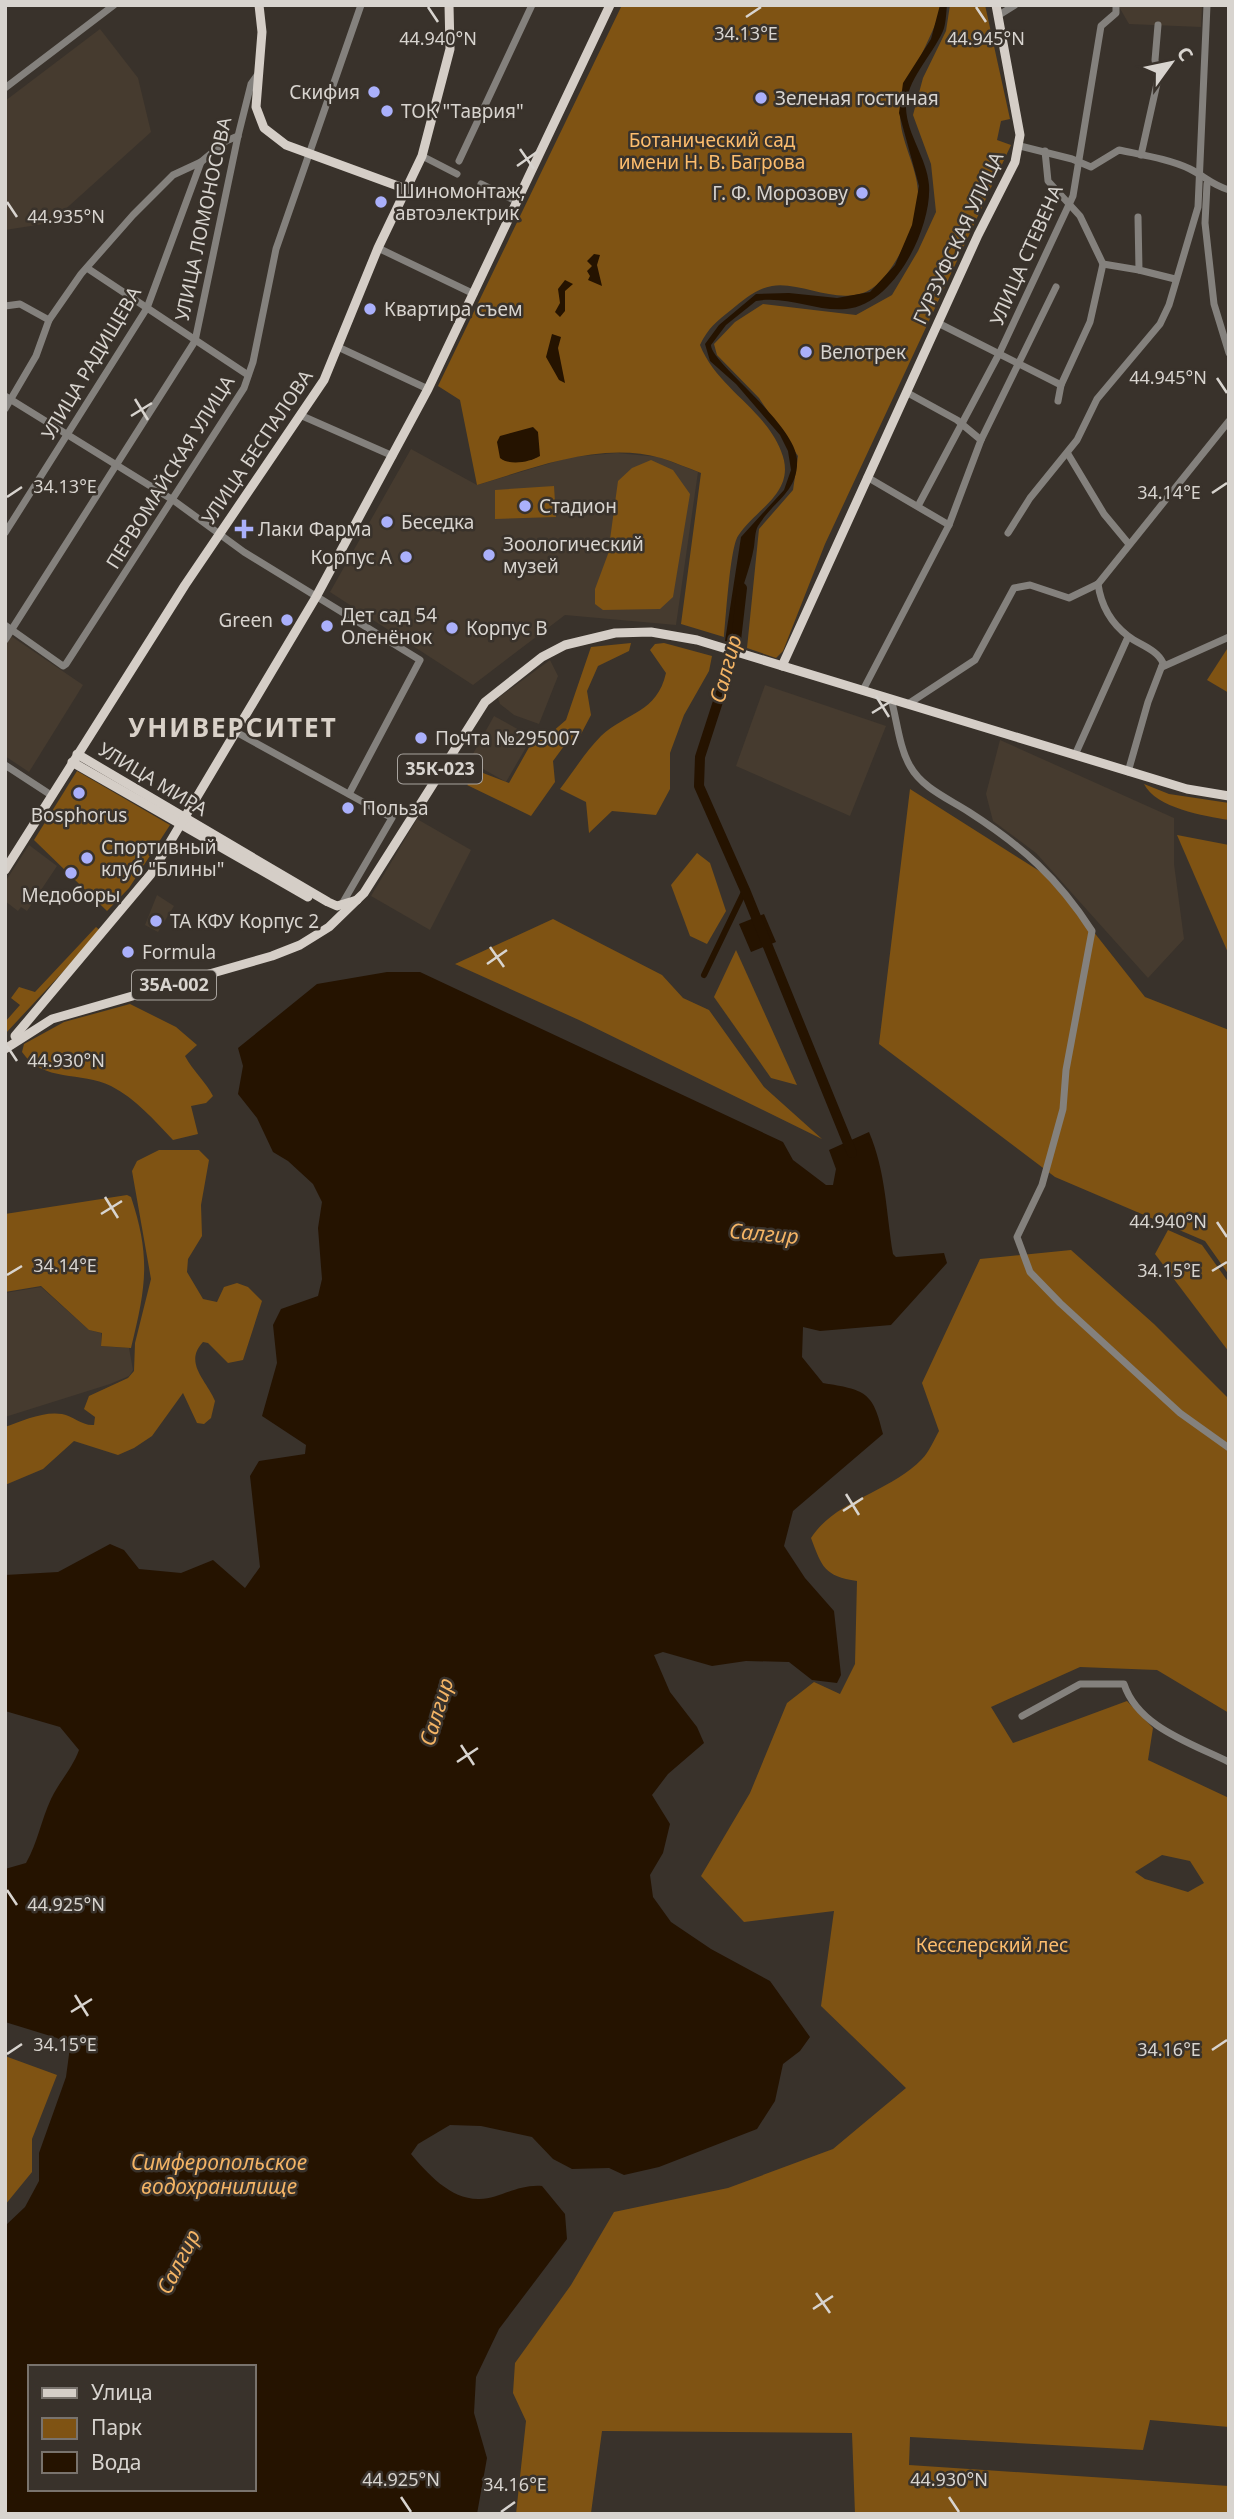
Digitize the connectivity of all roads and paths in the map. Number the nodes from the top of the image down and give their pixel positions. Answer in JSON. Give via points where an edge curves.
{"nodes":[{"id":1,"x":114,"y":5,"type":"edge"},
{"id":2,"x":259,"y":5,"type":"edge"},
{"id":3,"x":361,"y":5,"type":"edge"},
{"id":4,"x":449,"y":5,"type":"edge"},
{"id":5,"x":532,"y":5,"type":"edge"},
{"id":6,"x":610,"y":5,"type":"edge"},
{"id":7,"x":1015,"y":5,"type":"edge"},
{"id":8,"x":1116,"y":5,"type":"edge"},
{"id":9,"x":1207,"y":5,"type":"edge"},
{"id":10,"x":998,"y":10,"type":"edge"},
{"id":11,"x":1158,"y":25,"type":"dead end"},
{"id":12,"x":259,"y":73,"type":"junction"},
{"id":13,"x":5,"y":88,"type":"edge"},
{"id":14,"x":238,"y":136,"type":"junction"},
{"id":15,"x":1020,"y":146,"type":"junction"},
{"id":16,"x":1045,"y":151,"type":"junction"},
{"id":17,"x":310,"y":154,"type":"junction"},
{"id":18,"x":1141,"y":155,"type":"junction"},
{"id":19,"x":422,"y":156,"type":"junction"},
{"id":20,"x":459,"y":161,"type":"dead end"},
{"id":21,"x":201,"y":162,"type":"junction"},
{"id":22,"x":1078,"y":162,"type":"junction"},
{"id":23,"x":1200,"y":164,"type":"junction"},
{"id":24,"x":1190,"y":170,"type":"junction"},
{"id":25,"x":457,"y":174,"type":"dead end"},
{"id":26,"x":1199,"y":176,"type":"junction"},
{"id":27,"x":481,"y":184,"type":"dead end"},
{"id":28,"x":1209,"y":184,"type":"junction"},
{"id":29,"x":1199,"y":186,"type":"junction"},
{"id":30,"x":407,"y":189,"type":"junction"},
{"id":31,"x":1229,"y":190,"type":"edge"},
{"id":32,"x":518,"y":202,"type":"junction"},
{"id":33,"x":1069,"y":204,"type":"junction"},
{"id":34,"x":1138,"y":217,"type":"dead end"},
{"id":35,"x":378,"y":248,"type":"junction"},
{"id":36,"x":1103,"y":264,"type":"junction"},
{"id":37,"x":87,"y":268,"type":"junction"},
{"id":38,"x":1139,"y":270,"type":"junction"},
{"id":39,"x":1175,"y":279,"type":"junction"},
{"id":40,"x":1056,"y":287,"type":"dead end"},
{"id":41,"x":474,"y":293,"type":"junction"},
{"id":42,"x":5,"y":306,"type":"edge"},
{"id":43,"x":147,"y":308,"type":"junction"},
{"id":44,"x":49,"y":320,"type":"junction"},
{"id":45,"x":938,"y":323,"type":"junction"},
{"id":46,"x":195,"y":341,"type":"junction"},
{"id":47,"x":338,"y":346,"type":"junction"},
{"id":48,"x":1000,"y":352,"type":"junction"},
{"id":49,"x":1229,"y":353,"type":"edge"},
{"id":50,"x":1020,"y":362,"type":"junction"},
{"id":51,"x":248,"y":375,"type":"junction"},
{"id":52,"x":1061,"y":385,"type":"junction"},
{"id":53,"x":428,"y":389,"type":"junction"},
{"id":54,"x":906,"y":392,"type":"junction"},
{"id":55,"x":8,"y":398,"type":"edge"},
{"id":56,"x":1058,"y":401,"type":"dead end"},
{"id":57,"x":5,"y":409,"type":"edge"},
{"id":58,"x":300,"y":415,"type":"junction"},
{"id":59,"x":1229,"y":421,"type":"edge"},
{"id":60,"x":962,"y":424,"type":"junction"},
{"id":61,"x":68,"y":436,"type":"junction"},
{"id":62,"x":981,"y":440,"type":"junction"},
{"id":63,"x":1068,"y":454,"type":"junction"},
{"id":64,"x":393,"y":456,"type":"junction"},
{"id":65,"x":117,"y":466,"type":"junction"},
{"id":66,"x":867,"y":477,"type":"junction"},
{"id":67,"x":173,"y":500,"type":"junction"},
{"id":68,"x":918,"y":506,"type":"junction"},
{"id":69,"x":948,"y":525,"type":"junction"},
{"id":70,"x":5,"y":533,"type":"edge"},
{"id":71,"x":1008,"y":533,"type":"dead end"},
{"id":72,"x":220,"y":534,"type":"junction"},
{"id":73,"x":1128,"y":543,"type":"junction"},
{"id":74,"x":1098,"y":584,"type":"junction"},
{"id":75,"x":316,"y":597,"type":"junction"},
{"id":76,"x":9,"y":628,"type":"edge"},
{"id":77,"x":1229,"y":636,"type":"edge"},
{"id":78,"x":1128,"y":637,"type":"junction"},
{"id":79,"x":5,"y":640,"type":"edge"},
{"id":80,"x":782,"y":666,"type":"junction"},
{"id":81,"x":1162,"y":667,"type":"junction"},
{"id":82,"x":863,"y":690,"type":"junction"},
{"id":83,"x":891,"y":699,"type":"junction"},
{"id":84,"x":908,"y":704,"type":"junction"},
{"id":85,"x":236,"y":732,"type":"junction"},
{"id":86,"x":1075,"y":755,"type":"junction"},
{"id":87,"x":75,"y":758,"type":"junction"},
{"id":88,"x":5,"y":765,"type":"edge"},
{"id":89,"x":1128,"y":772,"type":"junction"},
{"id":90,"x":349,"y":794,"type":"junction"},
{"id":91,"x":51,"y":795,"type":"junction"},
{"id":92,"x":1229,"y":796,"type":"edge"},
{"id":93,"x":182,"y":822,"type":"junction"},
{"id":94,"x":5,"y":870,"type":"edge"},
{"id":95,"x":358,"y":899,"type":"junction"},
{"id":96,"x":342,"y":904,"type":"junction"},
{"id":97,"x":341,"y":916,"type":"junction"},
{"id":98,"x":75,"y":967,"type":"junction"},
{"id":99,"x":27,"y":1022,"type":"junction"},
{"id":100,"x":17,"y":1026,"type":"junction"},
{"id":101,"x":5,"y":1040,"type":"edge"},
{"id":102,"x":5,"y":1048,"type":"edge"},
{"id":103,"x":1229,"y":1448,"type":"edge"},
{"id":104,"x":1022,"y":1716,"type":"dead end"},
{"id":105,"x":1229,"y":1762,"type":"edge"}],
"edges":[{"from":1,"to":13,"type":"street"},
{"from":2,"to":12,"type":"main road","name":"УЛИЦА ЛОМОНОСОВА"},
{"from":3,"to":17,"type":"street","name":"ПЕРВОМАЙСКАЯ УЛИЦА"},
{"from":4,"to":19,"type":"main road","name":"УЛИЦА БЕСПАЛОВА","via":[[450,49]]},
{"from":5,"to":20,"type":"street"},
{"from":6,"to":32,"type":"main road"},
{"from":7,"to":10,"type":"street"},
{"from":8,"to":22,"type":"street","name":"УЛИЦА СТЕВЕНА","via":[[1116,13],[1101,26]]},
{"from":9,"to":23,"type":"street"},
{"from":10,"to":15,"type":"main road","name":"ГУРЗУФСКАЯ УЛИЦА"},
{"from":11,"to":18,"type":"street","via":[[1158,79]]},
{"from":12,"to":14,"type":"street","name":"УЛИЦА ЛОМОНОСОВА","via":[[251,84]]},
{"from":12,"to":17,"type":"main road","via":[[256,107],[264,128],[286,145]]},
{"from":14,"to":21,"type":"street"},
{"from":14,"to":46,"type":"street","name":"УЛИЦА ЛОМОНОСОВА"},
{"from":15,"to":16,"type":"street"},
{"from":15,"to":45,"type":"main road","name":"ГУРЗУФСКАЯ УЛИЦА"},
{"from":16,"to":22,"type":"street"},
{"from":16,"to":33,"type":"street","via":[[1048,181]]},
{"from":17,"to":30,"type":"main road"},
{"from":17,"to":51,"type":"street","name":"ПЕРВОМАЙСКАЯ УЛИЦА","via":[[276,248]]},
{"from":18,"to":22,"type":"street","via":[[1119,150],[1091,167]]},
{"from":18,"to":24,"type":"street"},
{"from":19,"to":25,"type":"street"},
{"from":19,"to":30,"type":"main road","name":"УЛИЦА БЕСПАЛОВА"},
{"from":21,"to":37,"type":"street","via":[[173,175]]},
{"from":21,"to":43,"type":"street","name":"УЛИЦА РАДИЩЕВА"},
{"from":22,"to":33,"type":"street","name":"УЛИЦА СТЕВЕНА"},
{"from":23,"to":24,"type":"street"},
{"from":23,"to":26,"type":"street"},
{"from":24,"to":26,"type":"street"},
{"from":26,"to":28,"type":"street"},
{"from":26,"to":29,"type":"street"},
{"from":27,"to":32,"type":"street"},
{"from":28,"to":29,"type":"street"},
{"from":28,"to":31,"type":"street"},
{"from":28,"to":49,"type":"street","via":[[1208,253],[1214,303]]},
{"from":29,"to":39,"type":"street","via":[[1198,206]]},
{"from":30,"to":35,"type":"main road","name":"УЛИЦА БЕСПАЛОВА"},
{"from":32,"to":41,"type":"main road"},
{"from":33,"to":36,"type":"street","via":[[1080,216]]},
{"from":33,"to":48,"type":"street","name":"УЛИЦА СТЕВЕНА"},
{"from":34,"to":38,"type":"street"},
{"from":35,"to":41,"type":"street"},
{"from":35,"to":47,"type":"main road","name":"УЛИЦА БЕСПАЛОВА"},
{"from":36,"to":38,"type":"street"},
{"from":36,"to":52,"type":"street","via":[[1090,322]]},
{"from":37,"to":43,"type":"street"},
{"from":37,"to":44,"type":"street"},
{"from":38,"to":39,"type":"street"},
{"from":39,"to":63,"type":"street","via":[[1160,324],[1097,399]]},
{"from":40,"to":50,"type":"street"},
{"from":41,"to":53,"type":"main road"},
{"from":42,"to":44,"type":"street","via":[[20,304]]},
{"from":43,"to":46,"type":"street"},
{"from":43,"to":61,"type":"street","name":"УЛИЦА РАДИЩЕВА"},
{"from":44,"to":55,"type":"street","via":[[36,356]]},
{"from":45,"to":48,"type":"street"},
{"from":45,"to":54,"type":"main road","name":"ГУРЗУФСКАЯ УЛИЦА"},
{"from":46,"to":51,"type":"street"},
{"from":46,"to":65,"type":"street","name":"УЛИЦА ЛОМОНОСОВА"},
{"from":47,"to":53,"type":"street"},
{"from":47,"to":58,"type":"main road","name":"УЛИЦА БЕСПАЛОВА","via":[[324,380]]},
{"from":48,"to":50,"type":"street"},
{"from":48,"to":60,"type":"street","name":"УЛИЦА СТЕВЕНА"},
{"from":50,"to":52,"type":"street"},
{"from":50,"to":62,"type":"street"},
{"from":51,"to":67,"type":"street","name":"ПЕРВОМАЙСКАЯ УЛИЦА"},
{"from":52,"to":56,"type":"street"},
{"from":53,"to":64,"type":"main road"},
{"from":54,"to":60,"type":"street"},
{"from":54,"to":66,"type":"main road","name":"ГУРЗУФСКАЯ УЛИЦА"},
{"from":55,"to":57,"type":"street"},
{"from":55,"to":61,"type":"street"},
{"from":58,"to":64,"type":"street"},
{"from":58,"to":72,"type":"main road","name":"УЛИЦА БЕСПАЛОВА"},
{"from":59,"to":73,"type":"street"},
{"from":60,"to":62,"type":"street"},
{"from":60,"to":68,"type":"street","name":"УЛИЦА СТЕВЕНА"},
{"from":61,"to":65,"type":"street"},
{"from":61,"to":70,"type":"street","name":"УЛИЦА РАДИЩЕВА"},
{"from":62,"to":69,"type":"street"},
{"from":63,"to":71,"type":"street","via":[[1048,474]]},
{"from":63,"to":73,"type":"street","via":[[1104,514]]},
{"from":64,"to":75,"type":"main road"},
{"from":65,"to":67,"type":"street"},
{"from":65,"to":76,"type":"street","name":"УЛИЦА ЛОМОНОСОВА"},
{"from":66,"to":68,"type":"street"},
{"from":66,"to":80,"type":"main road","name":"ГУРЗУФСКАЯ УЛИЦА"},
{"from":67,"to":72,"type":"street"},
{"from":67,"to":76,"type":"street","name":"ПЕРВОМАЙСКАЯ УЛИЦА","via":[[66,664]]},
{"from":68,"to":69,"type":"street"},
{"from":69,"to":82,"type":"street"},
{"from":72,"to":75,"type":"street"},
{"from":72,"to":87,"type":"main road","name":"УЛИЦА БЕСПАЛОВА"},
{"from":73,"to":74,"type":"street"},
{"from":74,"to":78,"type":"street","via":[[1105,610]]},
{"from":74,"to":84,"type":"street","via":[[1069,598],[1030,585],[1014,588],[975,660]]},
{"from":75,"to":85,"type":"main road"},
{"from":75,"to":90,"type":"street","via":[[420,660]]},
{"from":76,"to":79,"type":"street","name":"УЛИЦА ЛОМОНОСОВА"},
{"from":77,"to":81,"type":"street"},
{"from":78,"to":81,"type":"street","via":[[1159,655]]},
{"from":78,"to":86,"type":"street"},
{"from":80,"to":82,"type":"main road","number":"35К-023"},
{"from":80,"to":95,"type":"main road","number":"35К-023","via":[[672,635],[615,633],[565,645],[542,657],[500,687],[479,710]]},
{"from":81,"to":89,"type":"street"},
{"from":82,"to":83,"type":"main road","number":"35К-023"},
{"from":83,"to":84,"type":"main road","number":"35К-023"},
{"from":83,"to":103,"type":"street","via":[[913,772],[1053,875],[1093,931],[1066,1070],[1063,1109],[1042,1185],[1017,1237],[1030,1272],[1180,1413]]},
{"from":84,"to":86,"type":"main road","number":"35К-023"},
{"from":85,"to":90,"type":"street"},
{"from":85,"to":93,"type":"main road"},
{"from":86,"to":89,"type":"main road","number":"35К-023"},
{"from":87,"to":91,"type":"main road","name":"УЛИЦА БЕСПАЛОВА"},
{"from":87,"to":93,"type":"main road","name":"УЛИЦА МИРА"},
{"from":88,"to":91,"type":"street"},
{"from":89,"to":92,"type":"main road","number":"35К-023"},
{"from":90,"to":96,"type":"street","via":[[391,818]]},
{"from":91,"to":94,"type":"main road","name":"УЛИЦА БЕСПАЛОВА"},
{"from":93,"to":96,"type":"main road","name":"УЛИЦА МИРА","via":[[328,902]]},
{"from":93,"to":97,"type":"main road","name":"УЛИЦА МИРА"},
{"from":93,"to":98,"type":"main road","via":[[140,890]]},
{"from":95,"to":96,"type":"main road"},
{"from":95,"to":97,"type":"main road","number":"35К-023"},
{"from":97,"to":99,"type":"main road","number":"35К-023","via":[[280,948]]},
{"from":97,"to":102,"type":"main road","number":"35А-002","via":[[281,953],[52,1020]]},
{"from":98,"to":99,"type":"main road"},
{"from":98,"to":100,"type":"main road"},
{"from":99,"to":100,"type":"main road","number":"35К-023"},
{"from":99,"to":102,"type":"main road"},
{"from":100,"to":101,"type":"main road"},
{"from":104,"to":105,"type":"street","via":[[1080,1684],[1124,1684],[1129,1698],[1152,1724]]}]}
